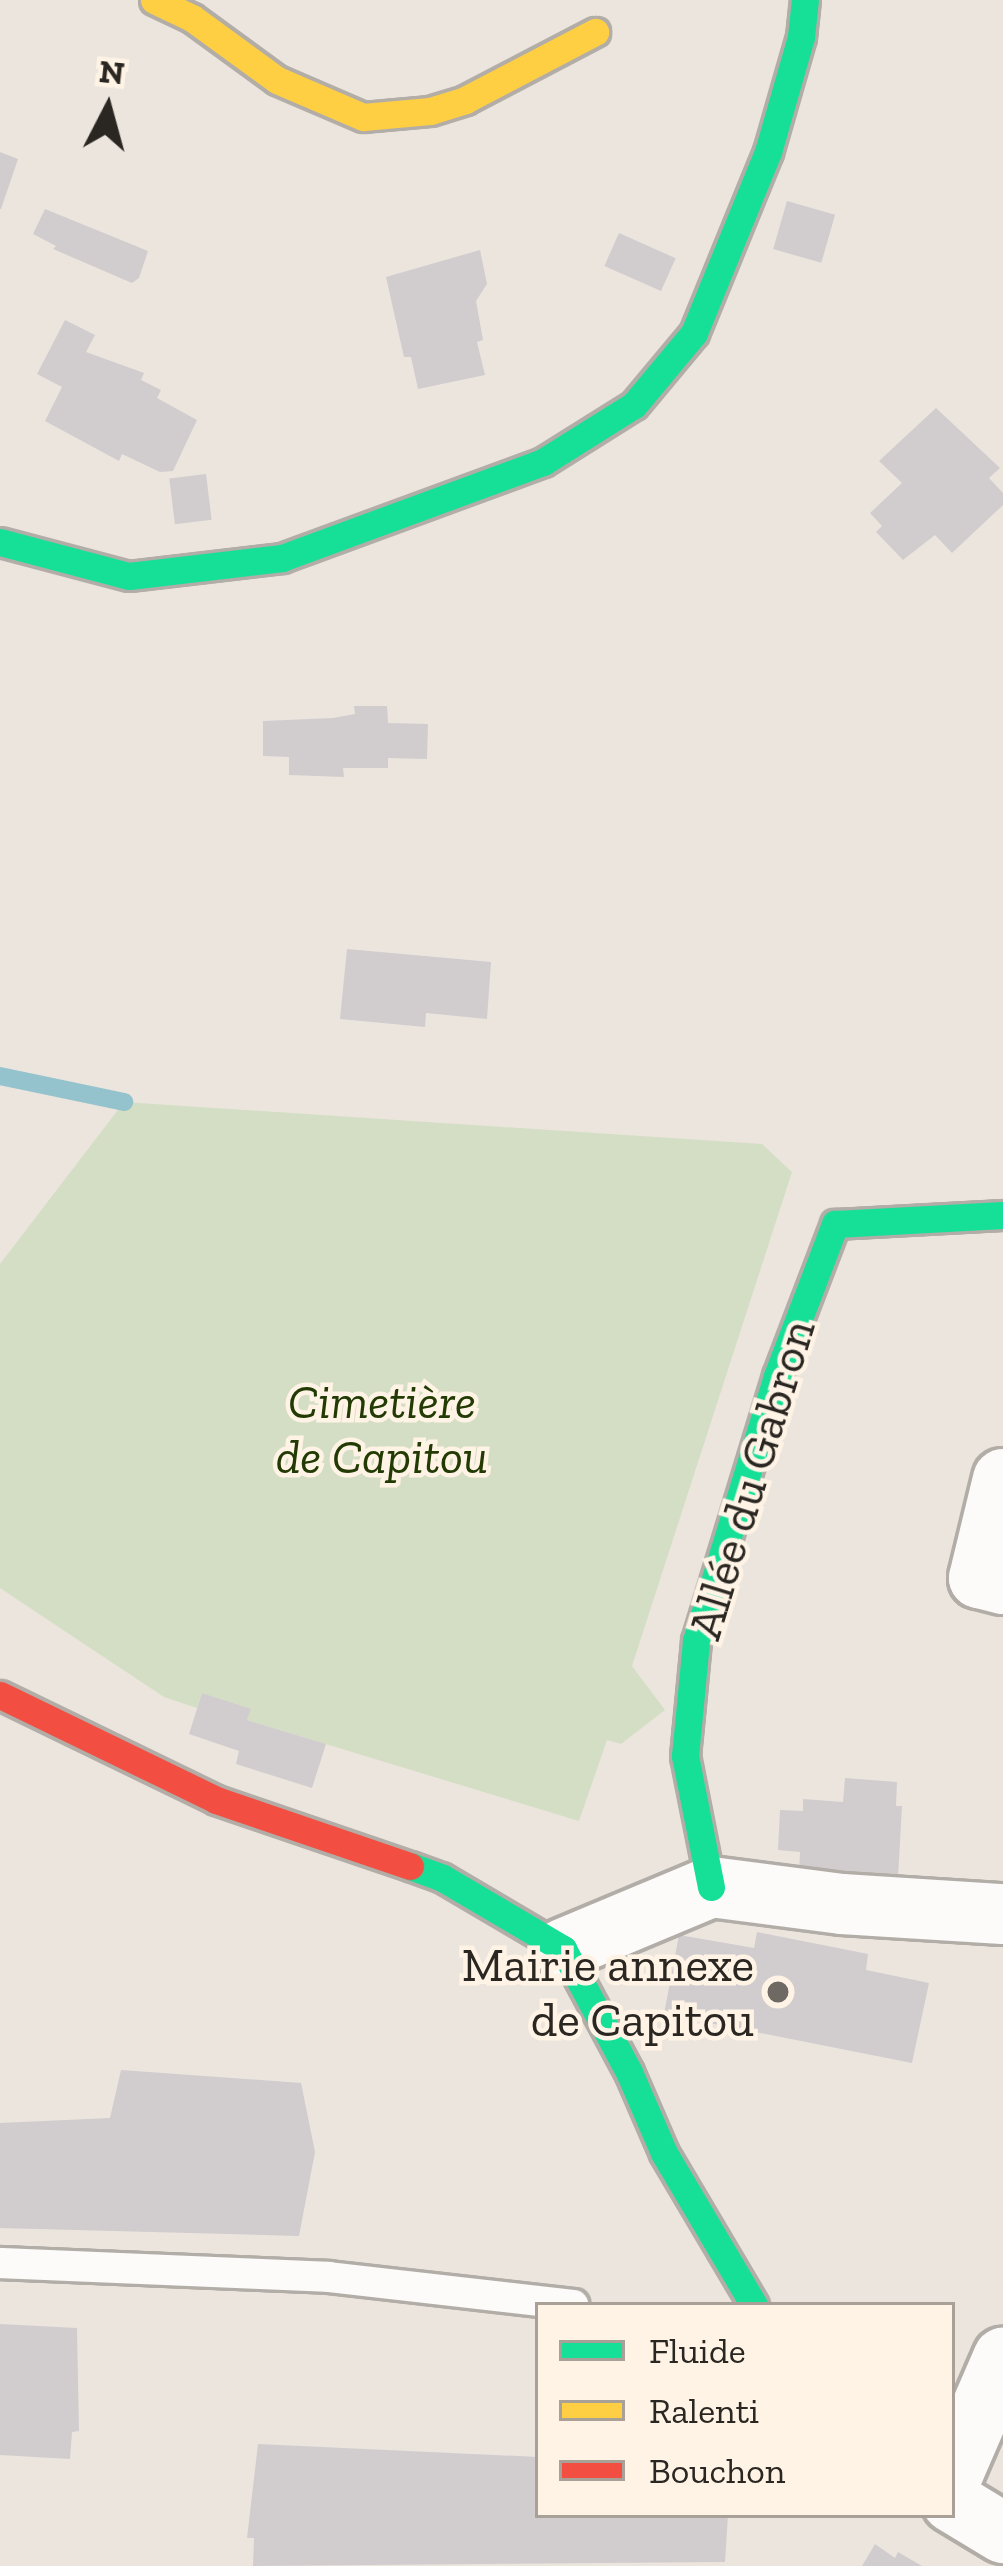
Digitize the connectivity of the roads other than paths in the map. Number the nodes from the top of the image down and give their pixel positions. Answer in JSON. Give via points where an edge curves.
{"nodes":[{"id":1,"x":154,"y":0,"type":"edge"},
{"id":2,"x":806,"y":0,"type":"edge"},
{"id":3,"x":596,"y":32,"type":"dead end"},
{"id":4,"x":0,"y":542,"type":"edge"},
{"id":5,"x":1003,"y":1215,"type":"edge"},
{"id":6,"x":1003,"y":1479,"type":"edge"},
{"id":7,"x":1003,"y":1584,"type":"edge"},
{"id":8,"x":0,"y":1695,"type":"edge"},
{"id":9,"x":711,"y":1887,"type":"junction"},
{"id":10,"x":1003,"y":1914,"type":"edge"},
{"id":11,"x":562,"y":1948,"type":"junction"},
{"id":12,"x":0,"y":2263,"type":"edge"},
{"id":13,"x":547,"y":2302,"type":"edge"},
{"id":14,"x":752,"y":2302,"type":"edge"},
{"id":15,"x":1001,"y":2366,"type":"edge"},
{"id":16,"x":955,"y":2469,"type":"edge"},
{"id":17,"x":955,"y":2504,"type":"edge"},
{"id":18,"x":1003,"y":2533,"type":"edge"}],
"edges":[{"from":1,"to":3,"type":"street","via":[[278,80],[363,117],[465,100]]},
{"from":2,"to":4,"type":"street","via":[[768,152],[694,333],[634,405],[543,462],[282,558],[129,576]]},
{"from":5,"to":9,"type":"street","name":"Allée du Gabron","via":[[836,1224],[777,1376],[697,1641],[685,1756]]},
{"from":6,"to":7,"type":"street","via":[[979,1578]]},
{"from":8,"to":11,"type":"street","via":[[216,1800],[441,1877]]},
{"from":9,"to":10,"type":"street"},
{"from":9,"to":11,"type":"street"},
{"from":11,"to":14,"type":"street","via":[[664,2153]]},
{"from":12,"to":13,"type":"lane","via":[[329,2277]]},
{"from":15,"to":16,"type":"street"},
{"from":17,"to":18,"type":"street"}]}
